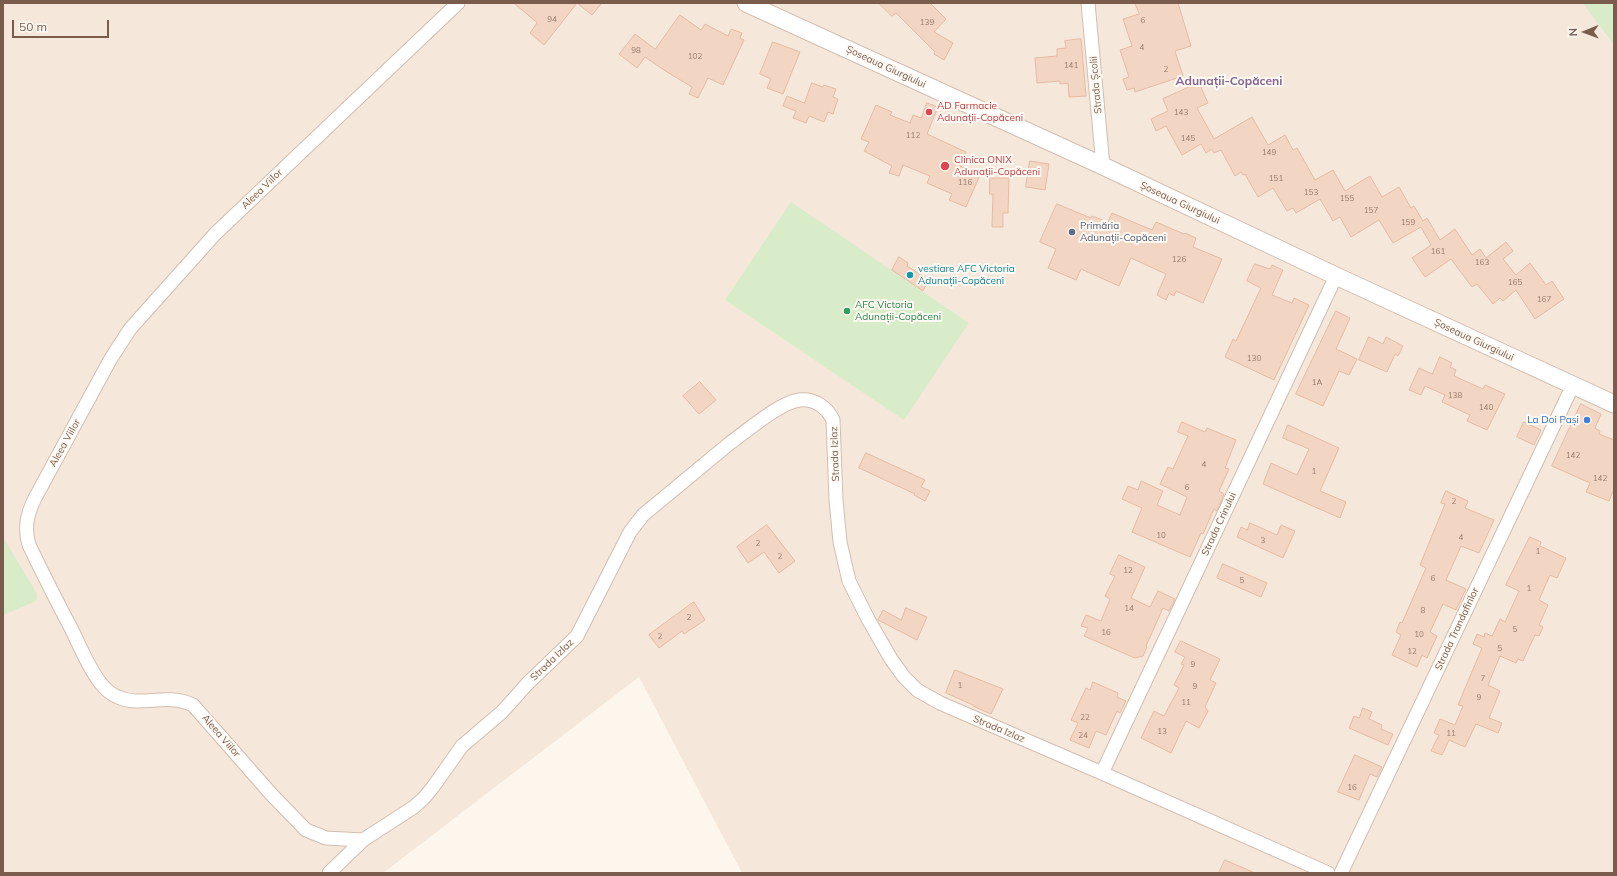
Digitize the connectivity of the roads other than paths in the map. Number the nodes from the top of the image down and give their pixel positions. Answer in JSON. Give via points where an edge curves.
{"nodes":[{"id":1,"x":458,"y":3,"type":"edge"},
{"id":2,"x":746,"y":3,"type":"edge"},
{"id":3,"x":1088,"y":3,"type":"edge"},
{"id":4,"x":1103,"y":166,"type":"junction"},
{"id":5,"x":1336,"y":276,"type":"junction"},
{"id":6,"x":1573,"y":385,"type":"junction"},
{"id":7,"x":1614,"y":404,"type":"edge"},
{"id":8,"x":1102,"y":772,"type":"junction"},
{"id":9,"x":363,"y":840,"type":"junction"},
{"id":10,"x":329,"y":873,"type":"edge"},
{"id":11,"x":1328,"y":873,"type":"edge"},
{"id":12,"x":1341,"y":873,"type":"edge"}],
"edges":[{"from":1,"to":9,"type":"street","name":"Aleea Viilor","via":[[215,234],[130,329],[110,360],[35,498],[26,524],[29,545],[86,658],[107,690],[125,700],[170,699],[193,705],[306,830],[326,838]]},
{"from":2,"to":4,"type":"street","name":"Șoseaua Giurgiului"},
{"from":3,"to":4,"type":"street","name":"Strada Școlii"},
{"from":4,"to":5,"type":"street","name":"Șoseaua Giurgiului"},
{"from":5,"to":6,"type":"street","name":"Șoseaua Giurgiului"},
{"from":5,"to":8,"type":"street","name":"Strada Crinului"},
{"from":6,"to":7,"type":"street","name":"Șoseaua Giurgiului"},
{"from":6,"to":12,"type":"street","name":"Strada Trandafirilor"},
{"from":8,"to":9,"type":"street","name":"Strada Izlaz","via":[[940,704],[917,690],[904,677],[868,619],[849,581],[840,542],[833,420],[819,404],[800,400],[791,402],[759,421],[643,515],[630,532],[576,636],[502,712],[462,746],[424,798]]},
{"from":8,"to":11,"type":"street","name":"Strada Izlaz"},
{"from":9,"to":10,"type":"street","name":"Strada Izlaz"}]}
